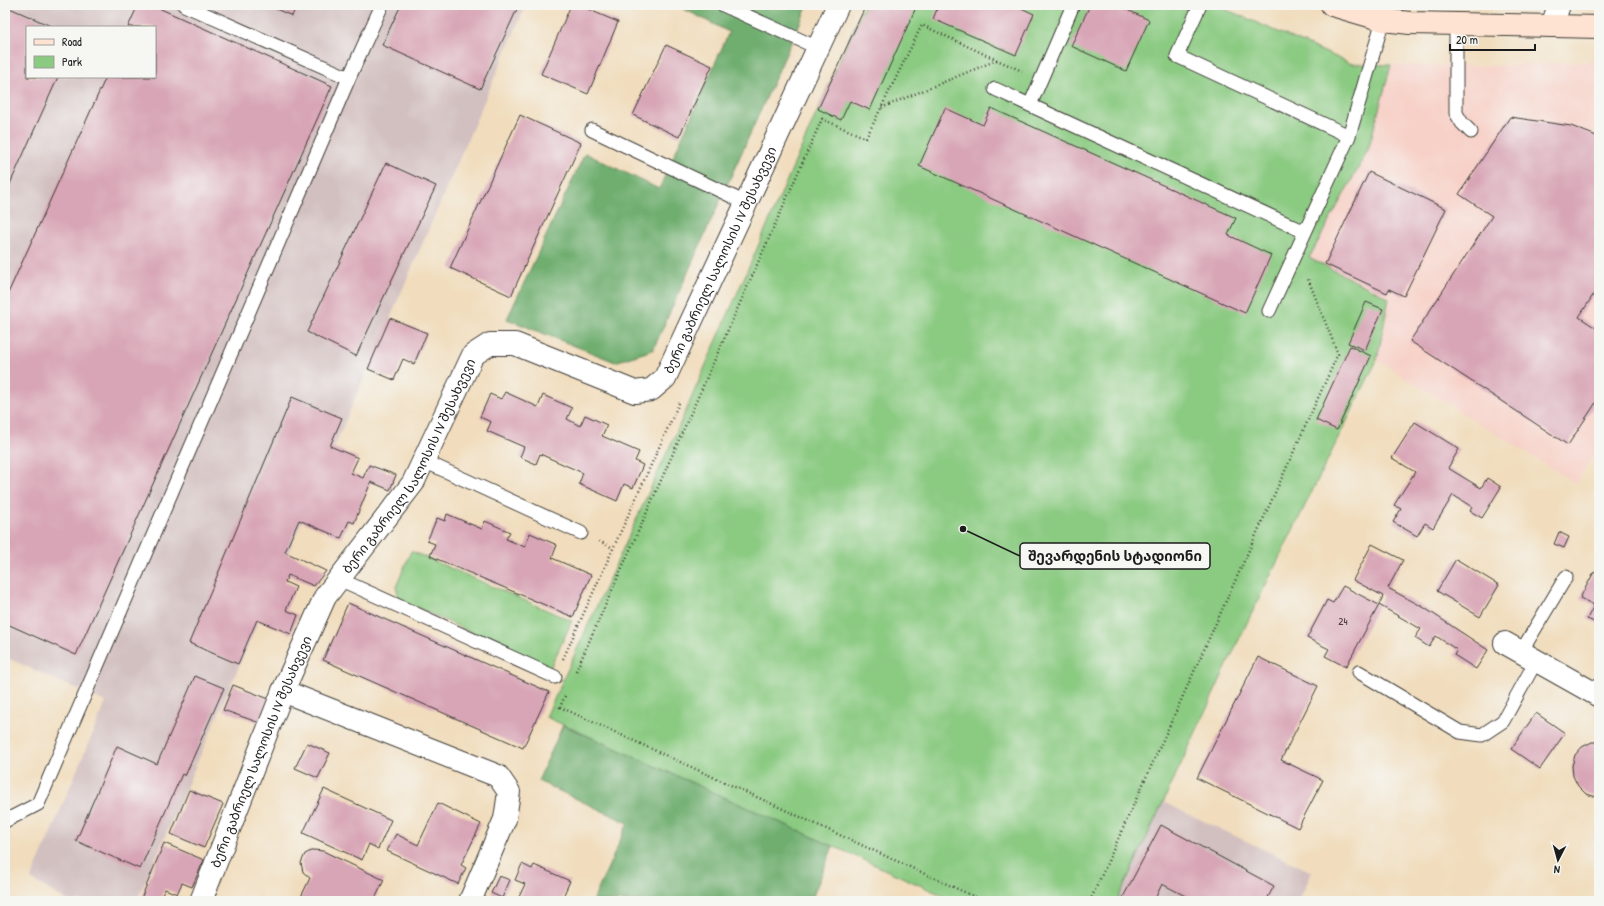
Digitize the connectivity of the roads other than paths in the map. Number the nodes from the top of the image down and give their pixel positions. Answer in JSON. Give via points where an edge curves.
{"nodes":[{"id":1,"x":184,"y":5,"type":"edge"},
{"id":2,"x":382,"y":5,"type":"edge"},
{"id":3,"x":723,"y":5,"type":"edge"},
{"id":4,"x":838,"y":5,"type":"edge"},
{"id":5,"x":1073,"y":5,"type":"edge"},
{"id":6,"x":1200,"y":5,"type":"edge"},
{"id":7,"x":1332,"y":5,"type":"edge"},
{"id":8,"x":1559,"y":5,"type":"edge"},
{"id":9,"x":1383,"y":20,"type":"junction"},
{"id":10,"x":1456,"y":24,"type":"junction"},
{"id":11,"x":1552,"y":26,"type":"junction"},
{"id":12,"x":1599,"y":28,"type":"edge"},
{"id":13,"x":818,"y":48,"type":"junction"},
{"id":14,"x":349,"y":78,"type":"junction"},
{"id":15,"x":995,"y":89,"type":"dead end"},
{"id":16,"x":1030,"y":105,"type":"junction"},
{"id":17,"x":592,"y":130,"type":"dead end"},
{"id":18,"x":1471,"y":132,"type":"dead end"},
{"id":19,"x":1349,"y":136,"type":"junction"},
{"id":20,"x":746,"y":203,"type":"junction"},
{"id":21,"x":1305,"y":232,"type":"junction"},
{"id":22,"x":1269,"y":311,"type":"dead end"},
{"id":23,"x":424,"y":461,"type":"junction"},
{"id":24,"x":581,"y":533,"type":"dead end"},
{"id":25,"x":1566,"y":577,"type":"dead end"},
{"id":26,"x":339,"y":579,"type":"junction"},
{"id":27,"x":1521,"y":652,"type":"junction"},
{"id":28,"x":1359,"y":672,"type":"dead end"},
{"id":29,"x":555,"y":677,"type":"dead end"},
{"id":30,"x":283,"y":691,"type":"junction"},
{"id":31,"x":1599,"y":696,"type":"edge"},
{"id":32,"x":5,"y":821,"type":"edge"},
{"id":33,"x":202,"y":901,"type":"edge"},
{"id":34,"x":470,"y":901,"type":"edge"}],
"edges":[{"from":1,"to":14,"type":"lane"},
{"from":2,"to":14,"type":"lane"},
{"from":3,"to":13,"type":"lane"},
{"from":4,"to":13,"type":"street","name":"ბერი გაბრიელ სალოსის IV შესახვევი"},
{"from":5,"to":16,"type":"lane"},
{"from":6,"to":19,"type":"lane","via":[[1177,56]]},
{"from":7,"to":9,"type":"main road"},
{"from":8,"to":11,"type":"street"},
{"from":9,"to":10,"type":"main road"},
{"from":9,"to":19,"type":"lane"},
{"from":10,"to":11,"type":"main road"},
{"from":10,"to":18,"type":"lane","via":[[1456,113]]},
{"from":11,"to":12,"type":"main road"},
{"from":13,"to":20,"type":"street","name":"ბერი გაბრიელ სალოსის IV შესახვევი"},
{"from":14,"to":32,"type":"lane","via":[[38,804]]},
{"from":15,"to":16,"type":"lane"},
{"from":16,"to":21,"type":"lane"},
{"from":17,"to":20,"type":"lane"},
{"from":19,"to":21,"type":"lane"},
{"from":20,"to":23,"type":"street","name":"ბერი გაბრიელ სალოსის IV შესახვევი","via":[[665,378],[651,390],[635,392],[515,344],[490,344],[474,355]]},
{"from":21,"to":22,"type":"lane"},
{"from":23,"to":24,"type":"lane"},
{"from":23,"to":26,"type":"street","name":"ბერი გაბრიელ სალოსის IV შესახვევი","via":[[414,482]]},
{"from":25,"to":27,"type":"lane"},
{"from":26,"to":29,"type":"lane"},
{"from":26,"to":30,"type":"street","name":"ბერი გაბრიელ სალოსის IV შესახვევი","via":[[325,596]]},
{"from":27,"to":28,"type":"lane","via":[[1503,721],[1482,735],[1460,732]]},
{"from":27,"to":31,"type":"street"},
{"from":30,"to":33,"type":"street","name":"ბერი გაბრიელ სალოსის IV შესახვევი"},
{"from":30,"to":34,"type":"street","via":[[498,776],[508,792],[505,819]]}]}
